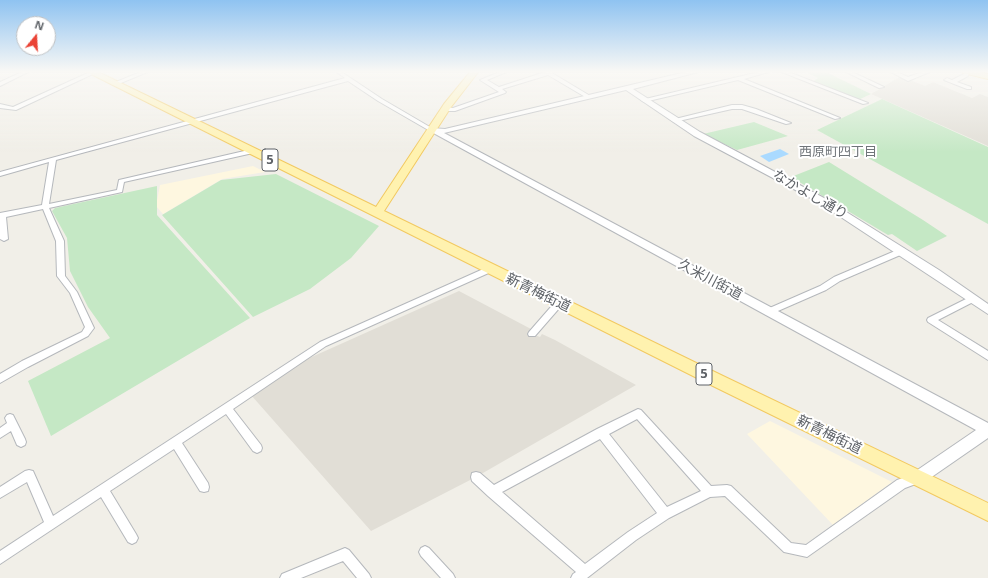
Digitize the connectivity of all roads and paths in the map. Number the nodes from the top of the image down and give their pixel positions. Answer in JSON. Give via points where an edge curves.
{"nodes":[{"id":1,"x":37,"y":98,"type":"edge"},
{"id":2,"x":143,"y":98,"type":"edge"},
{"id":3,"x":280,"y":98,"type":"edge"},
{"id":4,"x":379,"y":98,"type":"edge"},
{"id":5,"x":452,"y":98,"type":"edge"},
{"id":6,"x":486,"y":98,"type":"edge"},
{"id":7,"x":585,"y":98,"type":"edge"},
{"id":8,"x":641,"y":98,"type":"edge"},
{"id":9,"x":653,"y":98,"type":"edge"},
{"id":10,"x":787,"y":98,"type":"edge"},
{"id":11,"x":852,"y":98,"type":"edge"},
{"id":12,"x":644,"y":100,"type":"junction"},
{"id":13,"x":865,"y":103,"type":"dead end"},
{"id":14,"x":0,"y":106,"type":"edge"},
{"id":15,"x":445,"y":109,"type":"junction"},
{"id":16,"x":837,"y":118,"type":"dead end"},
{"id":17,"x":674,"y":120,"type":"junction"},
{"id":18,"x":194,"y":122,"type":"junction"},
{"id":19,"x":788,"y":123,"type":"dead end"},
{"id":20,"x":432,"y":130,"type":"junction"},
{"id":21,"x":253,"y":152,"type":"junction"},
{"id":22,"x":53,"y":159,"type":"junction"},
{"id":23,"x":0,"y":174,"type":"edge"},
{"id":24,"x":46,"y":207,"type":"junction"},
{"id":25,"x":378,"y":212,"type":"junction"},
{"id":26,"x":1,"y":216,"type":"edge"},
{"id":27,"x":4,"y":239,"type":"dead end"},
{"id":28,"x":902,"y":252,"type":"junction"},
{"id":29,"x":490,"y":269,"type":"junction"},
{"id":30,"x":972,"y":299,"type":"junction"},
{"id":31,"x":559,"y":303,"type":"junction"},
{"id":32,"x":988,"y":310,"type":"edge"},
{"id":33,"x":768,"y":312,"type":"junction"},
{"id":34,"x":532,"y":334,"type":"dead end"},
{"id":35,"x":988,"y":356,"type":"edge"},
{"id":36,"x":0,"y":379,"type":"edge"},
{"id":37,"x":227,"y":408,"type":"junction"},
{"id":38,"x":988,"y":430,"type":"edge"},
{"id":39,"x":601,"y":432,"type":"junction"},
{"id":40,"x":0,"y":433,"type":"edge"},
{"id":41,"x":20,"y":442,"type":"dead end"},
{"id":42,"x":175,"y":442,"type":"junction"},
{"id":43,"x":257,"y":448,"type":"dead end"},
{"id":44,"x":476,"y":476,"type":"dead end"},
{"id":45,"x":918,"y":478,"type":"junction"},
{"id":46,"x":204,"y":487,"type":"dead end"},
{"id":47,"x":103,"y":490,"type":"junction"},
{"id":48,"x":0,"y":492,"type":"edge"},
{"id":49,"x":492,"y":492,"type":"junction"},
{"id":50,"x":709,"y":492,"type":"junction"},
{"id":51,"x":988,"y":512,"type":"edge"},
{"id":52,"x":665,"y":514,"type":"junction"},
{"id":53,"x":51,"y":524,"type":"junction"},
{"id":54,"x":132,"y":538,"type":"dead end"},
{"id":55,"x":425,"y":552,"type":"dead end"},
{"id":56,"x":0,"y":558,"type":"edge"},
{"id":57,"x":581,"y":575,"type":"edge"},
{"id":58,"x":286,"y":578,"type":"edge"},
{"id":59,"x":364,"y":578,"type":"edge"},
{"id":60,"x":449,"y":578,"type":"edge"}],
"edges":[{"from":1,"to":14,"type":"street","via":[[14,109]]},
{"from":2,"to":18,"type":"main road","name":"新青梅街道","number":"5"},
{"from":3,"to":18,"type":"street"},
{"from":4,"to":20,"type":"street"},
{"from":5,"to":15,"type":"main road"},
{"from":6,"to":15,"type":"street","via":[[453,110]]},
{"from":7,"to":20,"type":"street","via":[[445,131]]},
{"from":8,"to":12,"type":"street","name":"なかよし通り"},
{"from":9,"to":12,"type":"street"},
{"from":10,"to":16,"type":"street"},
{"from":11,"to":13,"type":"street"},
{"from":12,"to":17,"type":"street","name":"なかよし通り"},
{"from":15,"to":20,"type":"main road"},
{"from":17,"to":19,"type":"street","via":[[742,107]]},
{"from":17,"to":28,"type":"street","name":"なかよし通り","via":[[821,200]]},
{"from":18,"to":21,"type":"main road","name":"新青梅街道","number":"5"},
{"from":18,"to":22,"type":"street"},
{"from":20,"to":25,"type":"main road"},
{"from":20,"to":33,"type":"street","name":"久米川街道"},
{"from":21,"to":24,"type":"street","via":[[121,180],[120,191]]},
{"from":21,"to":25,"type":"main road","name":"新青梅街道","number":"5"},
{"from":22,"to":23,"type":"street"},
{"from":22,"to":24,"type":"street"},
{"from":24,"to":26,"type":"street"},
{"from":24,"to":36,"type":"street","via":[[60,241],[61,276],[73,292],[90,328],[85,334]]},
{"from":25,"to":29,"type":"main road","name":"新青梅街道","number":"5"},
{"from":26,"to":27,"type":"street"},
{"from":28,"to":30,"type":"street","name":"なかよし通り"},
{"from":28,"to":33,"type":"street"},
{"from":29,"to":31,"type":"main road","name":"新青梅街道","number":"5"},
{"from":29,"to":37,"type":"street","via":[[323,344]]},
{"from":30,"to":32,"type":"street","name":"なかよし通り"},
{"from":30,"to":35,"type":"street","via":[[931,320]]},
{"from":31,"to":34,"type":"street"},
{"from":31,"to":45,"type":"main road","name":"新青梅街道","number":"5"},
{"from":33,"to":38,"type":"street","name":"久米川街道"},
{"from":37,"to":42,"type":"street"},
{"from":37,"to":43,"type":"street"},
{"from":38,"to":45,"type":"street"},
{"from":39,"to":49,"type":"street"},
{"from":39,"to":50,"type":"street","via":[[638,413]]},
{"from":39,"to":52,"type":"street"},
{"from":40,"to":41,"type":"street","via":[[12,422]]},
{"from":42,"to":46,"type":"street"},
{"from":42,"to":47,"type":"street"},
{"from":44,"to":49,"type":"street"},
{"from":45,"to":50,"type":"street","via":[[901,484],[807,551],[788,548],[727,490]]},
{"from":45,"to":51,"type":"main road","name":"新青梅街道","number":"5"},
{"from":47,"to":53,"type":"street"},
{"from":47,"to":54,"type":"street"},
{"from":48,"to":53,"type":"street","via":[[29,475]]},
{"from":49,"to":57,"type":"street"},
{"from":50,"to":52,"type":"street"},
{"from":52,"to":57,"type":"street"},
{"from":53,"to":56,"type":"street"},
{"from":55,"to":60,"type":"street"},
{"from":58,"to":59,"type":"street","via":[[345,554]]}]}
